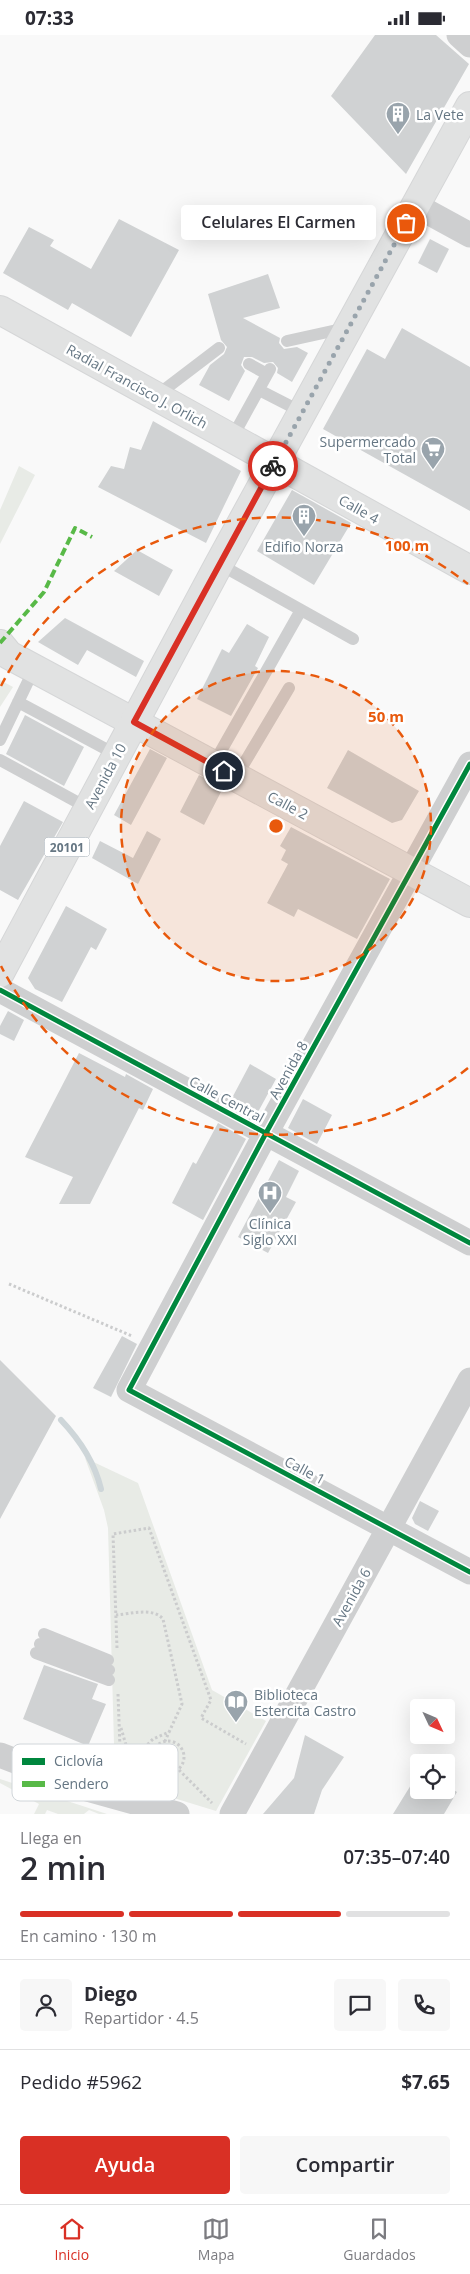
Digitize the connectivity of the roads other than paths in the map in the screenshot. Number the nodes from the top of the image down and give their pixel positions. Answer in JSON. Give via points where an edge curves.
{"nodes":[{"id":1,"x":459,"y":35,"type":"edge"},
{"id":2,"x":470,"y":45,"type":"edge"},
{"id":3,"x":470,"y":105,"type":"edge"},
{"id":4,"x":416,"y":205,"type":"junction"},
{"id":5,"x":470,"y":235,"type":"edge"},
{"id":6,"x":0,"y":310,"type":"edge"},
{"id":7,"x":348,"y":327,"type":"junction"},
{"id":8,"x":287,"y":341,"type":"dead end"},
{"id":9,"x":219,"y":348,"type":"dead end"},
{"id":10,"x":249,"y":364,"type":"dead end"},
{"id":11,"x":259,"y":390,"type":"junction"},
{"id":12,"x":156,"y":397,"type":"junction"},
{"id":13,"x":302,"y":412,"type":"junction"},
{"id":14,"x":232,"y":438,"type":"junction"},
{"id":15,"x":274,"y":462,"type":"junction"},
{"id":16,"x":219,"y":564,"type":"junction"},
{"id":17,"x":470,"y":570,"type":"edge"},
{"id":18,"x":301,"y":610,"type":"junction"},
{"id":19,"x":353,"y":639,"type":"dead end"},
{"id":20,"x":3,"y":650,"type":"edge"},
{"id":21,"x":34,"y":669,"type":"junction"},
{"id":22,"x":289,"y":688,"type":"dead end"},
{"id":23,"x":18,"y":702,"type":"junction"},
{"id":24,"x":134,"y":722,"type":"junction"},
{"id":25,"x":0,"y":741,"type":"edge"},
{"id":26,"x":117,"y":755,"type":"junction"},
{"id":27,"x":0,"y":760,"type":"edge"},
{"id":28,"x":470,"y":764,"type":"edge"},
{"id":29,"x":224,"y":771,"type":"junction"},
{"id":30,"x":88,"y":808,"type":"junction"},
{"id":31,"x":411,"y":871,"type":"junction"},
{"id":32,"x":470,"y":903,"type":"edge"},
{"id":33,"x":0,"y":973,"type":"edge"},
{"id":34,"x":0,"y":990,"type":"edge"},
{"id":35,"x":266,"y":1133,"type":"junction"},
{"id":36,"x":470,"y":1243,"type":"edge"},
{"id":37,"x":470,"y":1380,"type":"edge"},
{"id":38,"x":130,"y":1390,"type":"joint"},
{"id":39,"x":389,"y":1528,"type":"junction"},
{"id":40,"x":470,"y":1572,"type":"edge"},
{"id":41,"x":40,"y":1644,"type":"joint"},
{"id":42,"x":0,"y":1755,"type":"edge"},
{"id":43,"x":12,"y":1760,"type":"edge"},
{"id":44,"x":130,"y":1801,"type":"edge"},
{"id":45,"x":223,"y":1809,"type":"edge"},
{"id":46,"x":177,"y":1814,"type":"edge"}],
"edges":[{"from":1,"to":2,"type":"street"},
{"from":3,"to":4,"type":"main road","name":"Avenida 10","number":"20101"},
{"from":4,"to":5,"type":"street"},
{"from":4,"to":7,"type":"main road","name":"Avenida 10","number":"20101"},
{"from":6,"to":12,"type":"main road","name":"Radial Francisco J. Orlich"},
{"from":7,"to":8,"type":"lane"},
{"from":7,"to":13,"type":"main road","name":"Avenida 10","number":"20101"},
{"from":9,"to":12,"type":"lane"},
{"from":10,"to":11,"type":"lane","via":[[268,372]]},
{"from":11,"to":13,"type":"lane"},
{"from":11,"to":14,"type":"lane"},
{"from":12,"to":14,"type":"main road","name":"Radial Francisco J. Orlich"},
{"from":13,"to":15,"type":"main road","name":"Avenida 10","number":"20101"},
{"from":14,"to":15,"type":"main road","name":"Radial Francisco J. Orlich"},
{"from":15,"to":16,"type":"main road","name":"Avenida 10","number":"20101"},
{"from":15,"to":17,"type":"main road","name":"Calle 4"},
{"from":16,"to":18,"type":"lane"},
{"from":16,"to":24,"type":"main road","name":"Avenida 10","number":"20101"},
{"from":18,"to":19,"type":"lane"},
{"from":18,"to":29,"type":"lane"},
{"from":20,"to":21,"type":"main road","name":"Calle 2"},
{"from":21,"to":23,"type":"lane"},
{"from":21,"to":24,"type":"main road","name":"Calle 2"},
{"from":22,"to":29,"type":"lane"},
{"from":23,"to":25,"type":"lane"},
{"from":23,"to":26,"type":"lane"},
{"from":24,"to":26,"type":"main road","name":"Avenida 10","number":"20101"},
{"from":24,"to":29,"type":"main road","name":"Calle 2"},
{"from":26,"to":30,"type":"main road","name":"Avenida 10","number":"20101"},
{"from":27,"to":30,"type":"lane"},
{"from":28,"to":31,"type":"street","name":"Avenida 8"},
{"from":29,"to":31,"type":"main road","name":"Calle 2"},
{"from":30,"to":33,"type":"main road","name":"Avenida 10","number":"20101"},
{"from":31,"to":32,"type":"main road","name":"Calle 2"},
{"from":31,"to":35,"type":"street","name":"Avenida 8"},
{"from":34,"to":35,"type":"street","name":"Calle Central"},
{"from":35,"to":36,"type":"street","name":"Calle Central"},
{"from":35,"to":38,"type":"street","name":"Avenida 8"},
{"from":37,"to":39,"type":"street","name":"Avenida 6"},
{"from":38,"to":39,"type":"street","name":"Calle 1"},
{"from":39,"to":40,"type":"street","name":"Calle 1"},
{"from":39,"to":45,"type":"street","name":"Avenida 6"},
{"from":41,"to":41,"type":"lane","via":[[111,1666]]},
{"from":42,"to":43,"type":"street"},
{"from":44,"to":46,"type":"street"}]}
